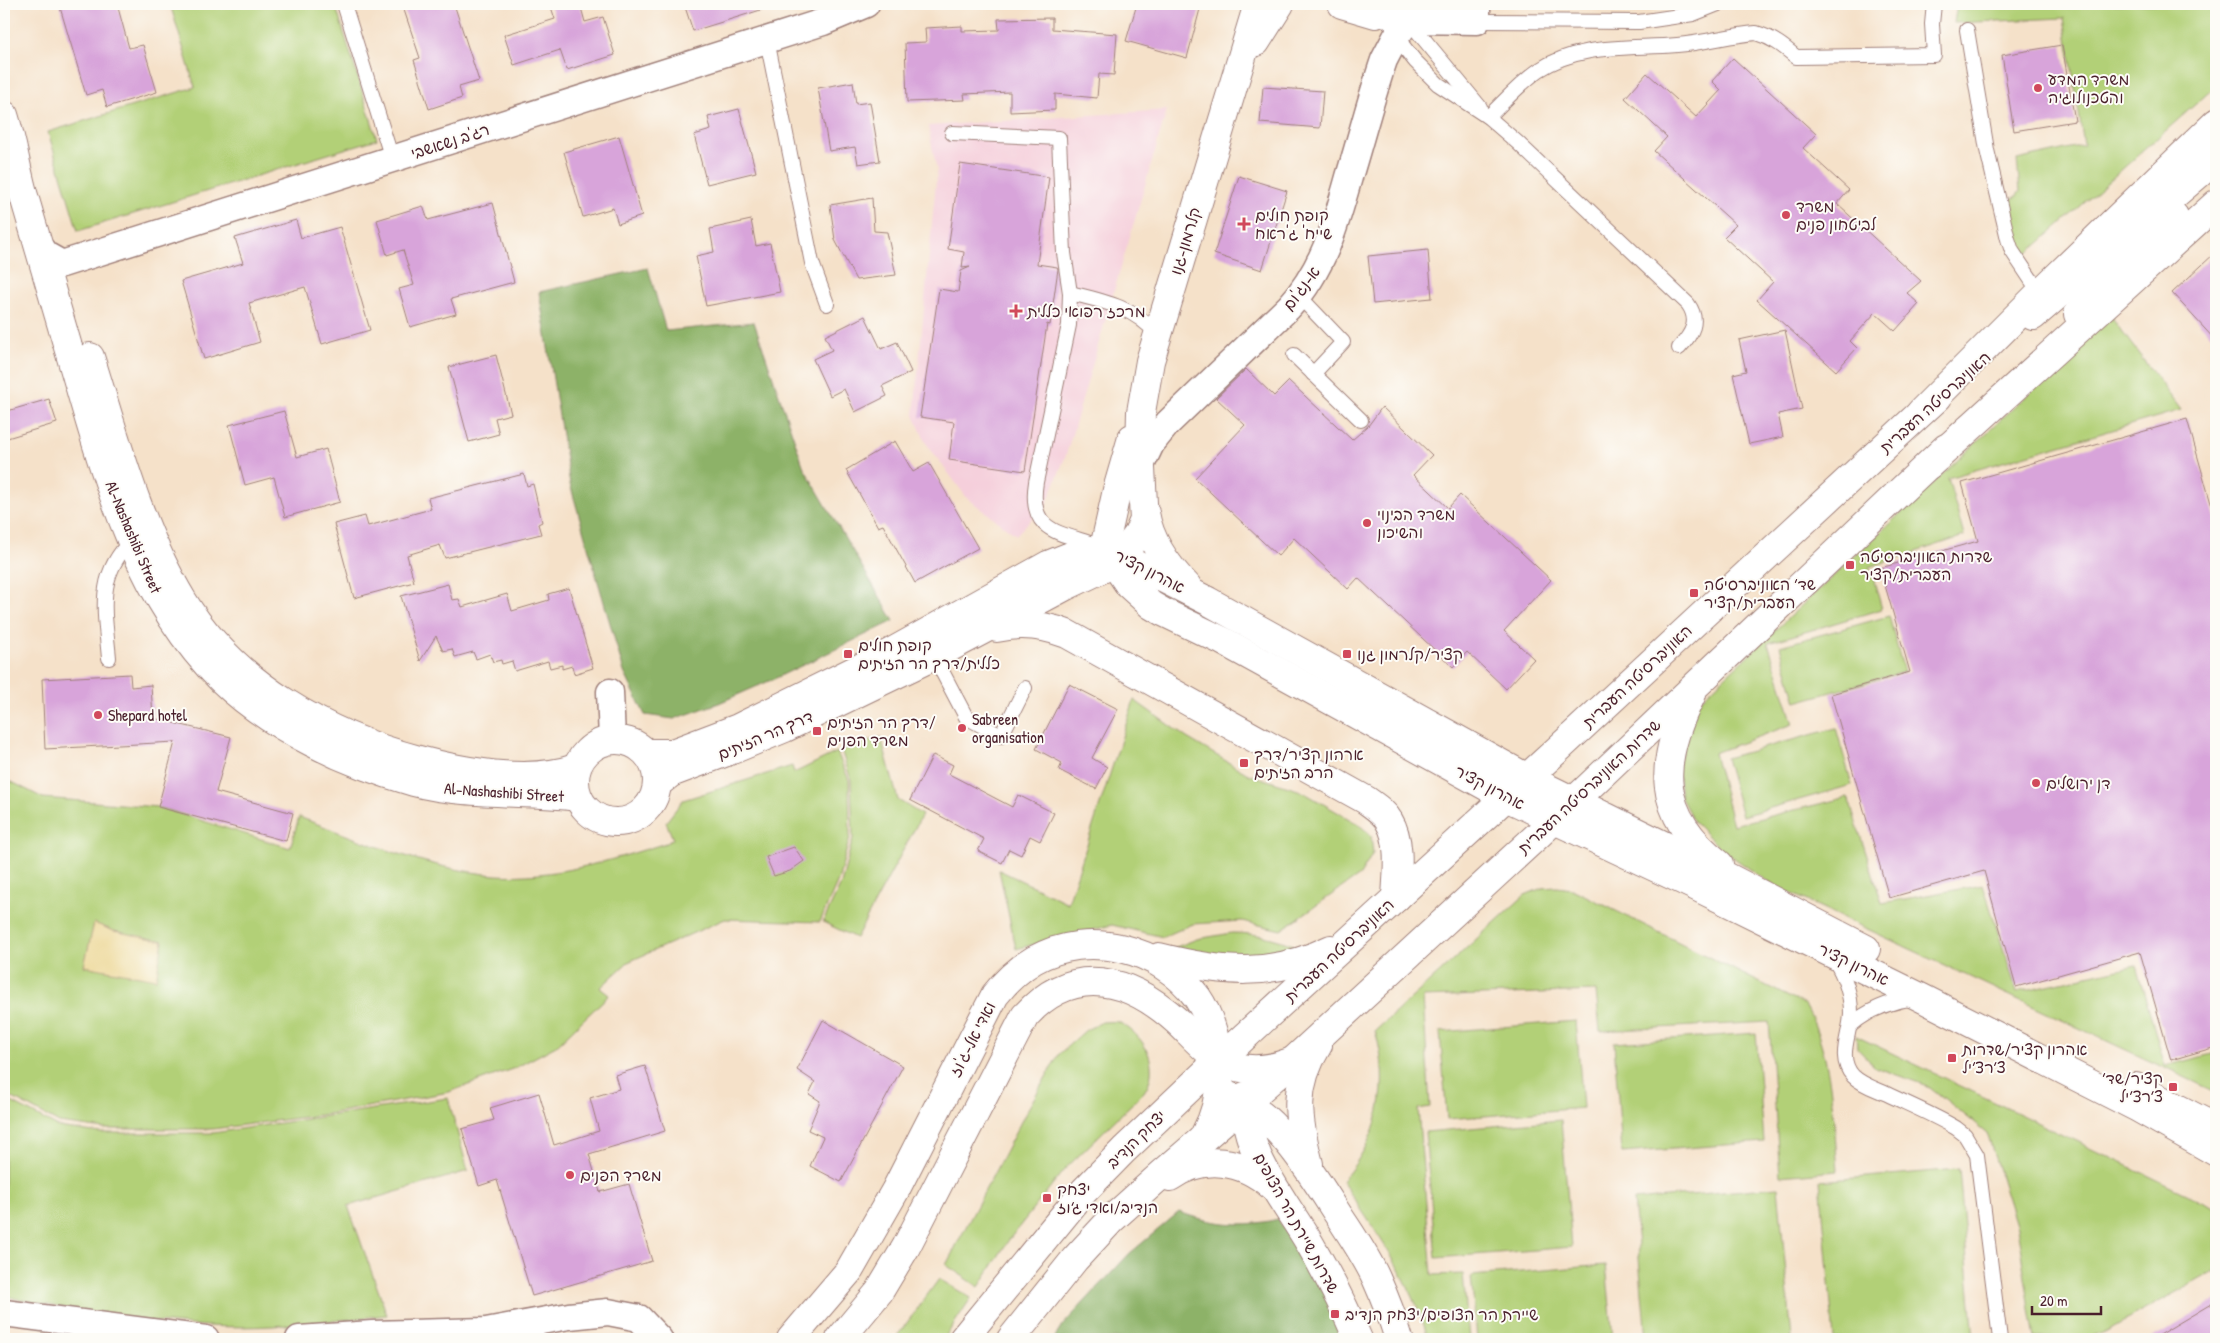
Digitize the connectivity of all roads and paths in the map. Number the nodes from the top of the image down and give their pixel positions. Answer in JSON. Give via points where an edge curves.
{"nodes":[{"id":1,"x":344,"y":4,"type":"edge"},
{"id":2,"x":866,"y":4,"type":"edge"},
{"id":3,"x":1342,"y":4,"type":"edge"},
{"id":4,"x":1718,"y":4,"type":"edge"},
{"id":5,"x":1934,"y":4,"type":"edge"},
{"id":6,"x":1275,"y":7,"type":"edge"},
{"id":7,"x":1477,"y":12,"type":"edge"},
{"id":8,"x":1399,"y":15,"type":"edge"},
{"id":9,"x":1967,"y":30,"type":"dead end"},
{"id":10,"x":767,"y":40,"type":"junction"},
{"id":11,"x":1450,"y":71,"type":"junction"},
{"id":12,"x":1438,"y":84,"type":"junction"},
{"id":13,"x":1488,"y":118,"type":"junction"},
{"id":14,"x":5,"y":119,"type":"edge"},
{"id":15,"x":2216,"y":123,"type":"edge"},
{"id":16,"x":952,"y":133,"type":"dead end"},
{"id":17,"x":392,"y":159,"type":"junction"},
{"id":18,"x":2216,"y":159,"type":"edge"},
{"id":19,"x":2216,"y":173,"type":"edge"},
{"id":20,"x":2216,"y":204,"type":"edge"},
{"id":21,"x":38,"y":245,"type":"junction"},
{"id":22,"x":62,"y":264,"type":"junction"},
{"id":23,"x":1070,"y":293,"type":"junction"},
{"id":24,"x":2040,"y":293,"type":"junction"},
{"id":25,"x":1299,"y":296,"type":"junction"},
{"id":26,"x":828,"y":304,"type":"dead end"},
{"id":27,"x":1157,"y":334,"type":"junction"},
{"id":28,"x":1679,"y":348,"type":"dead end"},
{"id":29,"x":1294,"y":355,"type":"dead end"},
{"id":30,"x":1313,"y":374,"type":"junction"},
{"id":31,"x":1141,"y":412,"type":"junction"},
{"id":32,"x":1921,"y":412,"type":"junction"},
{"id":33,"x":1361,"y":420,"type":"dead end"},
{"id":34,"x":1929,"y":465,"type":"junction"},
{"id":35,"x":1141,"y":466,"type":"junction"},
{"id":36,"x":1145,"y":513,"type":"junction"},
{"id":37,"x":132,"y":540,"type":"junction"},
{"id":38,"x":1112,"y":556,"type":"junction"},
{"id":39,"x":1208,"y":601,"type":"junction"},
{"id":40,"x":966,"y":640,"type":"junction"},
{"id":41,"x":934,"y":656,"type":"junction"},
{"id":42,"x":109,"y":658,"type":"dead end"},
{"id":43,"x":1698,"y":682,"type":"junction"},
{"id":44,"x":1025,"y":688,"type":"dead end"},
{"id":45,"x":610,"y":692,"type":"dead end"},
{"id":46,"x":612,"y":739,"type":"junction"},
{"id":47,"x":646,"y":753,"type":"junction"},
{"id":48,"x":576,"y":768,"type":"junction"},
{"id":49,"x":1527,"y":778,"type":"junction"},
{"id":50,"x":657,"y":784,"type":"junction"},
{"id":51,"x":1506,"y":797,"type":"junction"},
{"id":52,"x":578,"y":798,"type":"junction"},
{"id":53,"x":1574,"y":801,"type":"junction"},
{"id":54,"x":1554,"y":821,"type":"junction"},
{"id":55,"x":1750,"y":889,"type":"junction"},
{"id":56,"x":1396,"y":898,"type":"junction"},
{"id":57,"x":1358,"y":933,"type":"junction"},
{"id":58,"x":1826,"y":950,"type":"junction"},
{"id":59,"x":1134,"y":951,"type":"junction"},
{"id":60,"x":1922,"y":998,"type":"junction"},
{"id":61,"x":1265,"y":1018,"type":"junction"},
{"id":62,"x":1330,"y":1026,"type":"junction"},
{"id":63,"x":1850,"y":1026,"type":"junction"},
{"id":64,"x":1219,"y":1060,"type":"junction"},
{"id":65,"x":1294,"y":1060,"type":"junction"},
{"id":66,"x":1248,"y":1070,"type":"junction"},
{"id":67,"x":1219,"y":1094,"type":"junction"},
{"id":68,"x":1172,"y":1104,"type":"junction"},
{"id":69,"x":1245,"y":1104,"type":"junction"},
{"id":70,"x":2216,"y":1128,"type":"edge"},
{"id":71,"x":1202,"y":1140,"type":"junction"},
{"id":72,"x":2216,"y":1152,"type":"edge"},
{"id":73,"x":1310,"y":1170,"type":"junction"},
{"id":74,"x":1278,"y":1191,"type":"junction"},
{"id":75,"x":1112,"y":1219,"type":"junction"},
{"id":76,"x":4,"y":1313,"type":"edge"},
{"id":77,"x":206,"y":1339,"type":"edge"},
{"id":78,"x":299,"y":1339,"type":"edge"},
{"id":79,"x":659,"y":1339,"type":"edge"},
{"id":80,"x":791,"y":1339,"type":"edge"},
{"id":81,"x":840,"y":1339,"type":"edge"},
{"id":82,"x":963,"y":1339,"type":"edge"},
{"id":83,"x":1011,"y":1339,"type":"edge"},
{"id":84,"x":1358,"y":1339,"type":"edge"},
{"id":85,"x":1399,"y":1339,"type":"edge"},
{"id":86,"x":2000,"y":1339,"type":"edge"}],
"edges":[{"from":1,"to":17,"type":"lane"},
{"from":2,"to":10,"type":"street","name":"רג'ב נשאשבי"},
{"from":3,"to":8,"type":"main road"},
{"from":4,"to":7,"type":"lane","via":[[1693,14],[1639,22]]},
{"from":5,"to":13,"type":"lane","via":[[1934,55],[1796,57],[1780,43],[1756,33],[1677,45],[1596,50],[1564,57],[1539,70]]},
{"from":6,"to":27,"type":"main road","name":"קלרמון-גנו","via":[[1236,73]]},
{"from":7,"to":8,"type":"street"},
{"from":8,"to":11,"type":"lane"},
{"from":8,"to":12,"type":"lane","via":[[1415,61]]},
{"from":8,"to":25,"type":"street","name":"א-נג'ום","via":[[1332,234],[1316,270]]},
{"from":9,"to":24,"type":"lane","via":[[1987,150],[2008,239],[2012,251]]},
{"from":10,"to":17,"type":"street","name":"רג'ב נשאשבי"},
{"from":10,"to":26,"type":"lane","via":[[812,263]]},
{"from":11,"to":12,"type":"lane"},
{"from":11,"to":13,"type":"lane"},
{"from":12,"to":13,"type":"lane"},
{"from":13,"to":28,"type":"lane","via":[[1688,304],[1695,321],[1693,330]]},
{"from":14,"to":21,"type":"main road","name":"Al-Nashashibi Street"},
{"from":14,"to":22,"type":"main road","name":"Al-Nashashibi Street","via":[[46,214]]},
{"from":15,"to":24,"type":"main road"},
{"from":16,"to":23,"type":"lane","via":[[1059,138],[1064,253]]},
{"from":17,"to":22,"type":"street","name":"רג'ב נשאשבי"},
{"from":18,"to":32,"type":"main road","name":"האוניברסיטה העברית"},
{"from":19,"to":34,"type":"main road"},
{"from":20,"to":34,"type":"main road"},
{"from":21,"to":22,"type":"street","via":[[46,255]]},
{"from":21,"to":37,"type":"main road","name":"Al-Nashashibi Street","via":[[87,413]]},
{"from":22,"to":48,"type":"main road","name":"Al-Nashashibi Street","via":[[124,462],[153,541],[184,602],[223,651],[275,695],[326,726],[379,748],[476,772],[542,775]]},
{"from":23,"to":27,"type":"lane","via":[[1117,305]]},
{"from":23,"to":38,"type":"lane","via":[[1069,325],[1036,482],[1035,508],[1050,529]]},
{"from":24,"to":32,"type":"main road"},
{"from":25,"to":30,"type":"lane","via":[[1343,342]]},
{"from":25,"to":35,"type":"street","name":"א-נג'ום","via":[[1168,423],[1151,444]]},
{"from":27,"to":31,"type":"main road","name":"קלרמון-גנו"},
{"from":29,"to":30,"type":"lane"},
{"from":30,"to":33,"type":"lane"},
{"from":31,"to":35,"type":"main road","name":"קלרמון-גנו"},
{"from":31,"to":38,"type":"main road","name":"קלרמון-גנו","via":[[1117,490]]},
{"from":32,"to":49,"type":"main road","name":"האוניברסיטה העברית"},
{"from":34,"to":43,"type":"main road","name":"שדרות האוניברסיטה העברית"},
{"from":35,"to":36,"type":"main road","name":"קלרמון-גנו"},
{"from":36,"to":38,"type":"main road","name":"קלרמון-גנו","via":[[1138,534]]},
{"from":36,"to":39,"type":"main road","via":[[1153,540],[1166,561],[1191,590]]},
{"from":37,"to":42,"type":"lane","via":[[114,560],[103,592]]},
{"from":37,"to":52,"type":"main road","name":"Al-Nashashibi Street","via":[[147,575],[176,625],[196,650],[221,679],[285,726],[336,753],[417,782],[453,790]]},
{"from":38,"to":39,"type":"main road","name":"אהרון קציר"},
{"from":38,"to":40,"type":"main road","name":"דרך הר הזיתים"},
{"from":38,"to":47,"type":"main road","name":"דרך הר הזיתים","via":[[1073,555],[1048,564],[873,662],[738,728],[672,753]]},
{"from":38,"to":51,"type":"main road","name":"אהרון קציר","via":[[1129,585],[1151,605],[1223,641]]},
{"from":39,"to":49,"type":"main road","name":"אהרון קציר"},
{"from":40,"to":41,"type":"main road","name":"דרך הר הזיתים"},
{"from":40,"to":56,"type":"main road","via":[[1010,625],[1031,625],[1058,631],[1355,794],[1385,816],[1393,830]]},
{"from":41,"to":44,"type":"lane","via":[[966,717],[1001,736]]},
{"from":41,"to":50,"type":"main road","name":"דרך הר הזיתים","via":[[785,728],[671,773]]},
{"from":43,"to":53,"type":"main road","name":"שדרות האוניברסיטה העברית"},
{"from":43,"to":55,"type":"main road","via":[[1670,751],[1669,794],[1694,840]]},
{"from":45,"to":46,"type":"street"},
{"from":46,"to":47,"type":"main road","via":[[637,745]]},
{"from":46,"to":48,"type":"main road","via":[[589,748]]},
{"from":47,"to":50,"type":"main road","via":[[656,772]]},
{"from":48,"to":52,"type":"main road","via":[[574,783]]},
{"from":49,"to":51,"type":"main road","name":"האוניברסיטה העברית"},
{"from":49,"to":53,"type":"main road","name":"אהרון קציר"},
{"from":50,"to":52,"type":"main road","via":[[655,794],[642,813],[622,822],[599,819]]},
{"from":51,"to":54,"type":"main road","name":"אהרון קציר"},
{"from":51,"to":56,"type":"main road","name":"האוניברסיטה העברית"},
{"from":53,"to":54,"type":"main road","name":"שדרות האוניברסיטה העברית"},
{"from":53,"to":55,"type":"main road","name":"אהרון קציר"},
{"from":54,"to":58,"type":"main road","name":"אהרון קציר"},
{"from":54,"to":62,"type":"main road","name":"שדרות האוניברסיטה העברית"},
{"from":55,"to":70,"type":"main road","name":"אהרון קציר"},
{"from":56,"to":57,"type":"main road","name":"האוניברסיטה העברית"},
{"from":57,"to":59,"type":"main road","via":[[1312,958],[1288,966],[1256,970],[1217,970]]},
{"from":57,"to":61,"type":"main road","name":"האוניברסיטה העברית"},
{"from":58,"to":60,"type":"main road","name":"אהרון קציר"},
{"from":58,"to":63,"type":"lane","via":[[1846,983]]},
{"from":59,"to":64,"type":"main road","name":"ואדי אל-ג'וז","via":[[1168,969],[1198,998],[1212,1028]]},
{"from":59,"to":80,"type":"main road","name":"ואדי אל-ג'וז","via":[[1110,945],[1061,949],[1035,960],[1010,978],[990,1003],[895,1192],[849,1271]]},
{"from":60,"to":63,"type":"lane","via":[[1879,1008]]},
{"from":60,"to":72,"type":"main road","name":"אהרון קציר","via":[[2138,1108]]},
{"from":61,"to":64,"type":"main road","name":"האוניברסיטה העברית"},
{"from":61,"to":66,"type":"main road","name":"שדרות שיירת הר הצופים"},
{"from":62,"to":65,"type":"main road","name":"שדרות האוניברסיטה העברית"},
{"from":62,"to":73,"type":"main road","via":[[1307,1065],[1299,1093],[1300,1128]]},
{"from":63,"to":86,"type":"lane","via":[[1844,1051],[1852,1075],[1956,1128],[1965,1135],[1977,1155]]},
{"from":64,"to":66,"type":"main road"},
{"from":64,"to":67,"type":"main road","name":"ואדי אל-ג'וז"},
{"from":64,"to":68,"type":"main road","name":"יצחק הנדיב"},
{"from":64,"to":81,"type":"main road","via":[[1159,1007],[1122,986],[1097,981],[1072,984],[1035,1005],[1018,1029],[906,1247],[879,1292]]},
{"from":65,"to":66,"type":"main road","via":[[1271,1068]]},
{"from":65,"to":69,"type":"main road","name":"שדרות האוניברסיטה העברית"},
{"from":66,"to":69,"type":"main road","name":"שדרות שיירת הר הצופים"},
{"from":67,"to":68,"type":"main road","name":"שדרות שיירת הר הצופים","via":[[1184,1098]]},
{"from":67,"to":69,"type":"main road","name":"שדרות שיירת הר הצופים"},
{"from":67,"to":71,"type":"main road","name":"ואדי אל-ג'וז","via":[[1214,1116]]},
{"from":68,"to":82,"type":"main road","name":"יצחק הנדיב","via":[[1084,1191]]},
{"from":69,"to":71,"type":"main road"},
{"from":69,"to":73,"type":"main road","name":"שדרות שיירת הר הצופים","via":[[1280,1134]]},
{"from":69,"to":74,"type":"main road","name":"שדרות שיירת הר הצופים","via":[[1257,1156]]},
{"from":71,"to":75,"type":"main road"},
{"from":73,"to":85,"type":"main road","name":"שדרות שיירת הר הצופים","via":[[1376,1278]]},
{"from":74,"to":75,"type":"main road","via":[[1241,1165],[1223,1162],[1195,1164],[1180,1170]]},
{"from":74,"to":84,"type":"main road","name":"שדרות שיירת הר הצופים","via":[[1329,1277]]},
{"from":75,"to":83,"type":"main road","via":[[1075,1259]]},
{"from":76,"to":77,"type":"street"},
{"from":78,"to":79,"type":"street","via":[[486,1331],[608,1312],[639,1318]]}]}
